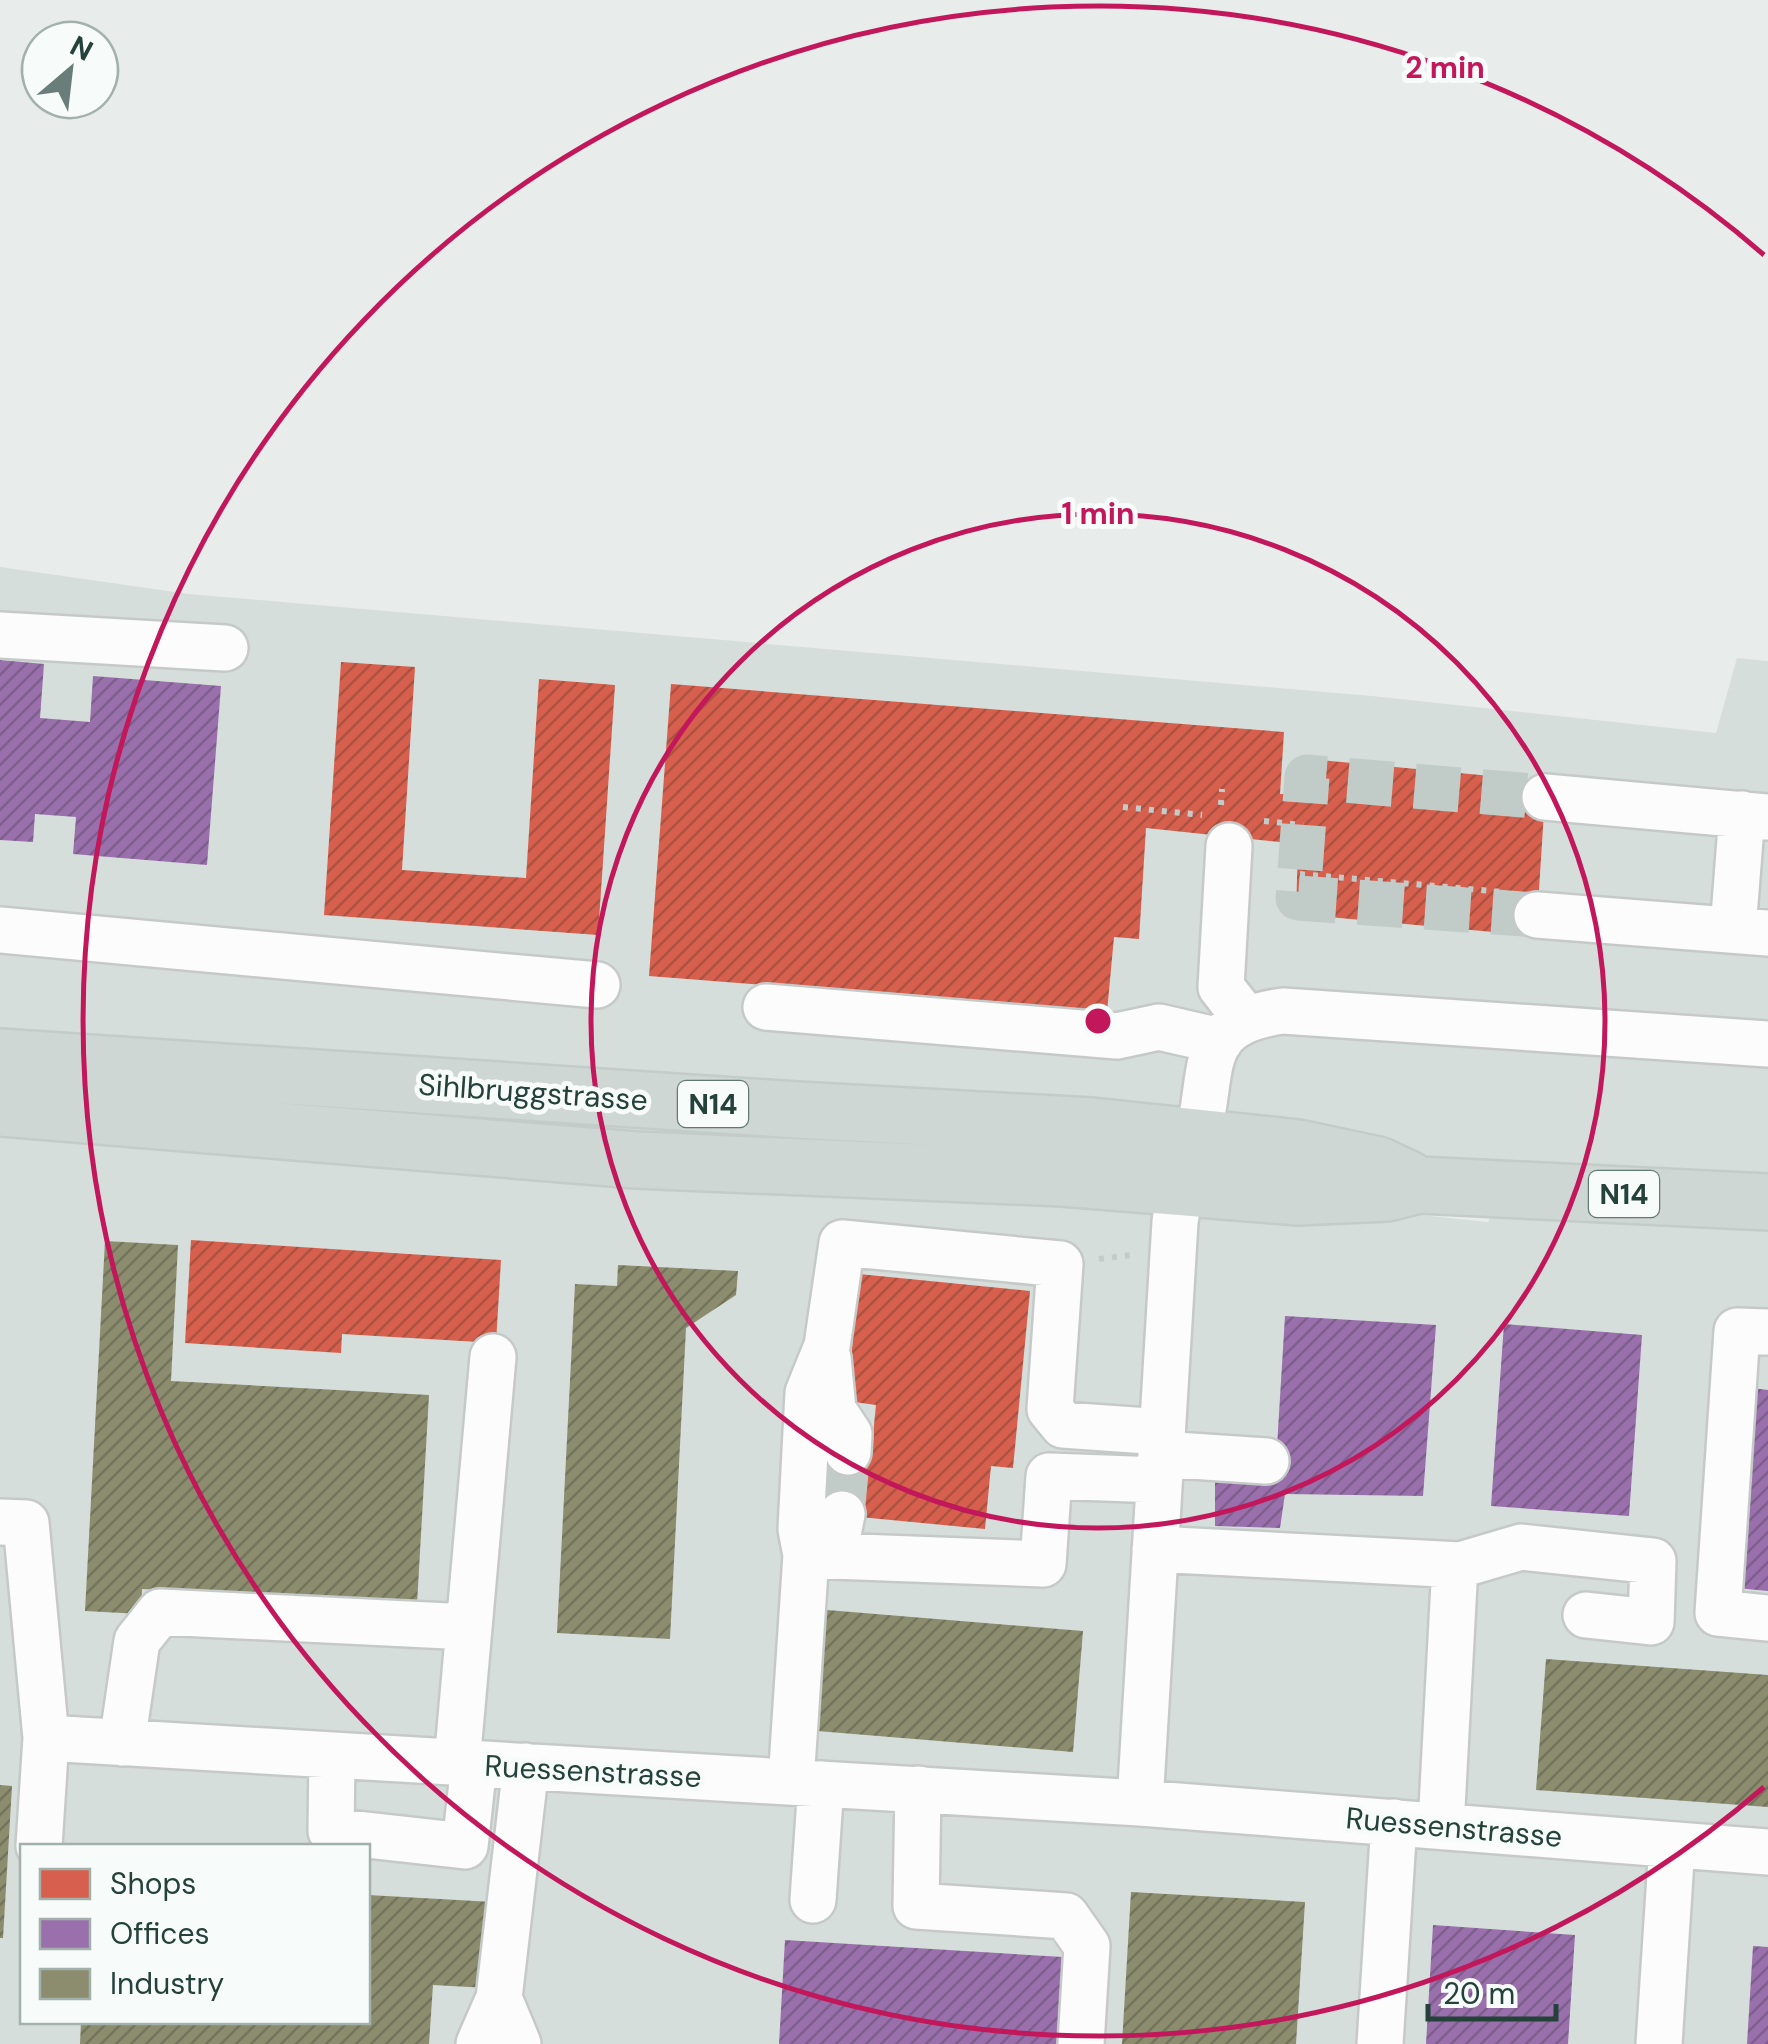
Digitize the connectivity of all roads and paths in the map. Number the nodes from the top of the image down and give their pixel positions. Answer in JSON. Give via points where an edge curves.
{"nodes":[{"id":1,"x":0,"y":635,"type":"edge"},
{"id":2,"x":224,"y":648,"type":"dead end"},
{"id":3,"x":1545,"y":797,"type":"tunnel mouth"},
{"id":4,"x":1755,"y":816,"type":"edge"},
{"id":5,"x":1228,"y":846,"type":"dead end"},
{"id":6,"x":1538,"y":915,"type":"tunnel mouth"},
{"id":7,"x":0,"y":930,"type":"edge"},
{"id":8,"x":1751,"y":931,"type":"edge"},
{"id":9,"x":597,"y":985,"type":"dead end"},
{"id":10,"x":766,"y":1007,"type":"dead end"},
{"id":11,"x":1233,"y":1030,"type":"junction"},
{"id":12,"x":1768,"y":1044,"type":"edge"},
{"id":13,"x":0,"y":1057,"type":"edge"},
{"id":14,"x":0,"y":1108,"type":"edge"},
{"id":15,"x":1198,"y":1137,"type":"junction"},
{"id":16,"x":1419,"y":1185,"type":"junction"},
{"id":17,"x":1179,"y":1188,"type":"junction"},
{"id":18,"x":1768,"y":1202,"type":"edge"},
{"id":19,"x":1768,"y":1332,"type":"edge"},
{"id":20,"x":826,"y":1346,"type":"junction"},
{"id":21,"x":493,"y":1357,"type":"dead end"},
{"id":22,"x":848,"y":1452,"type":"tunnel mouth"},
{"id":23,"x":1161,"y":1455,"type":"junction"},
{"id":24,"x":1266,"y":1460,"type":"dead end"},
{"id":25,"x":842,"y":1514,"type":"tunnel mouth"},
{"id":26,"x":0,"y":1522,"type":"edge"},
{"id":27,"x":1155,"y":1548,"type":"junction"},
{"id":28,"x":806,"y":1555,"type":"junction"},
{"id":29,"x":1455,"y":1565,"type":"junction"},
{"id":30,"x":1586,"y":1615,"type":"dead end"},
{"id":31,"x":1768,"y":1618,"type":"edge"},
{"id":32,"x":469,"y":1627,"type":"junction"},
{"id":33,"x":46,"y":1738,"type":"junction"},
{"id":34,"x":122,"y":1743,"type":"junction"},
{"id":35,"x":332,"y":1756,"type":"junction"},
{"id":36,"x":466,"y":1763,"type":"junction"},
{"id":37,"x":526,"y":1766,"type":"junction"},
{"id":38,"x":806,"y":1783,"type":"junction"},
{"id":39,"x":918,"y":1789,"type":"junction"},
{"id":40,"x":1140,"y":1802,"type":"junction"},
{"id":41,"x":1394,"y":1822,"type":"junction"},
{"id":42,"x":1441,"y":1826,"type":"junction"},
{"id":43,"x":39,"y":1844,"type":"edge"},
{"id":44,"x":1672,"y":1845,"type":"junction"},
{"id":45,"x":1768,"y":1852,"type":"edge"},
{"id":46,"x":813,"y":1900,"type":"dead end"},
{"id":47,"x":499,"y":1998,"type":"junction"},
{"id":48,"x":480,"y":2044,"type":"edge"},
{"id":49,"x":518,"y":2044,"type":"edge"},
{"id":50,"x":1082,"y":2044,"type":"edge"},
{"id":51,"x":1380,"y":2044,"type":"edge"},
{"id":52,"x":1659,"y":2044,"type":"edge"}],
"edges":[{"from":1,"to":2,"type":"street"},
{"from":3,"to":4,"type":"street"},
{"from":4,"to":8,"type":"street"},
{"from":5,"to":11,"type":"street","via":[[1222,987]]},
{"from":6,"to":8,"type":"street"},
{"from":7,"to":9,"type":"street"},
{"from":10,"to":11,"type":"street","via":[[1116,1036],[1159,1027]]},
{"from":11,"to":12,"type":"street","via":[[1284,1010]]},
{"from":11,"to":15,"type":"street","via":[[1208,1064]]},
{"from":13,"to":15,"type":"main road","name":"Sihlbruggstrasse","number":"N14"},
{"from":14,"to":17,"type":"main road","name":"Sihlbruggstrasse","number":"N14","via":[[636,1160]]},
{"from":15,"to":16,"type":"main road","name":"Sihlbruggstrasse","number":"N14","via":[[1298,1148],[1378,1166]]},
{"from":15,"to":17,"type":"street"},
{"from":16,"to":17,"type":"main road","name":"Sihlbruggstrasse","number":"N14","via":[[1298,1197]]},
{"from":16,"to":18,"type":"main road","name":"Sihlbruggstrasse","number":"N14"},
{"from":17,"to":23,"type":"street"},
{"from":19,"to":31,"type":"street","via":[[1737,1331],[1718,1613]]},
{"from":20,"to":22,"type":"street","via":[[833,1410],[849,1434]]},
{"from":20,"to":23,"type":"street","via":[[842,1243],[1060,1264],[1050,1409],[1064,1426]]},
{"from":20,"to":28,"type":"street","via":[[808,1394],[801,1529]]},
{"from":21,"to":32,"type":"street"},
{"from":23,"to":24,"type":"street"},
{"from":23,"to":27,"type":"street"},
{"from":23,"to":28,"type":"street","via":[[1048,1476],[1043,1564]]},
{"from":25,"to":28,"type":"street","via":[[836,1539]]},
{"from":26,"to":33,"type":"street","via":[[26,1523]]},
{"from":27,"to":29,"type":"street"},
{"from":27,"to":40,"type":"street"},
{"from":28,"to":38,"type":"street"},
{"from":29,"to":30,"type":"street","via":[[1521,1546],[1653,1561],[1651,1622]]},
{"from":29,"to":42,"type":"street"},
{"from":32,"to":34,"type":"street","via":[[160,1612],[137,1642]]},
{"from":32,"to":36,"type":"street"},
{"from":33,"to":34,"type":"street","name":"Ruessenstrasse"},
{"from":33,"to":43,"type":"street"},
{"from":34,"to":35,"type":"street","name":"Ruessenstrasse"},
{"from":35,"to":36,"type":"street","name":"Ruessenstrasse"},
{"from":35,"to":36,"type":"street","via":[[331,1831],[465,1846]]},
{"from":36,"to":37,"type":"street","name":"Ruessenstrasse"},
{"from":37,"to":38,"type":"street","name":"Ruessenstrasse"},
{"from":37,"to":47,"type":"street"},
{"from":38,"to":39,"type":"street","name":"Ruessenstrasse"},
{"from":38,"to":46,"type":"street"},
{"from":39,"to":40,"type":"street","name":"Ruessenstrasse"},
{"from":39,"to":50,"type":"street","via":[[916,1906],[1066,1916],[1087,1946]]},
{"from":40,"to":41,"type":"street","name":"Ruessenstrasse"},
{"from":41,"to":42,"type":"street","name":"Ruessenstrasse"},
{"from":41,"to":51,"type":"street"},
{"from":42,"to":44,"type":"street","name":"Ruessenstrasse"},
{"from":44,"to":45,"type":"street","name":"Ruessenstrasse"},
{"from":44,"to":52,"type":"street"},
{"from":47,"to":48,"type":"street"},
{"from":47,"to":49,"type":"street"}]}
